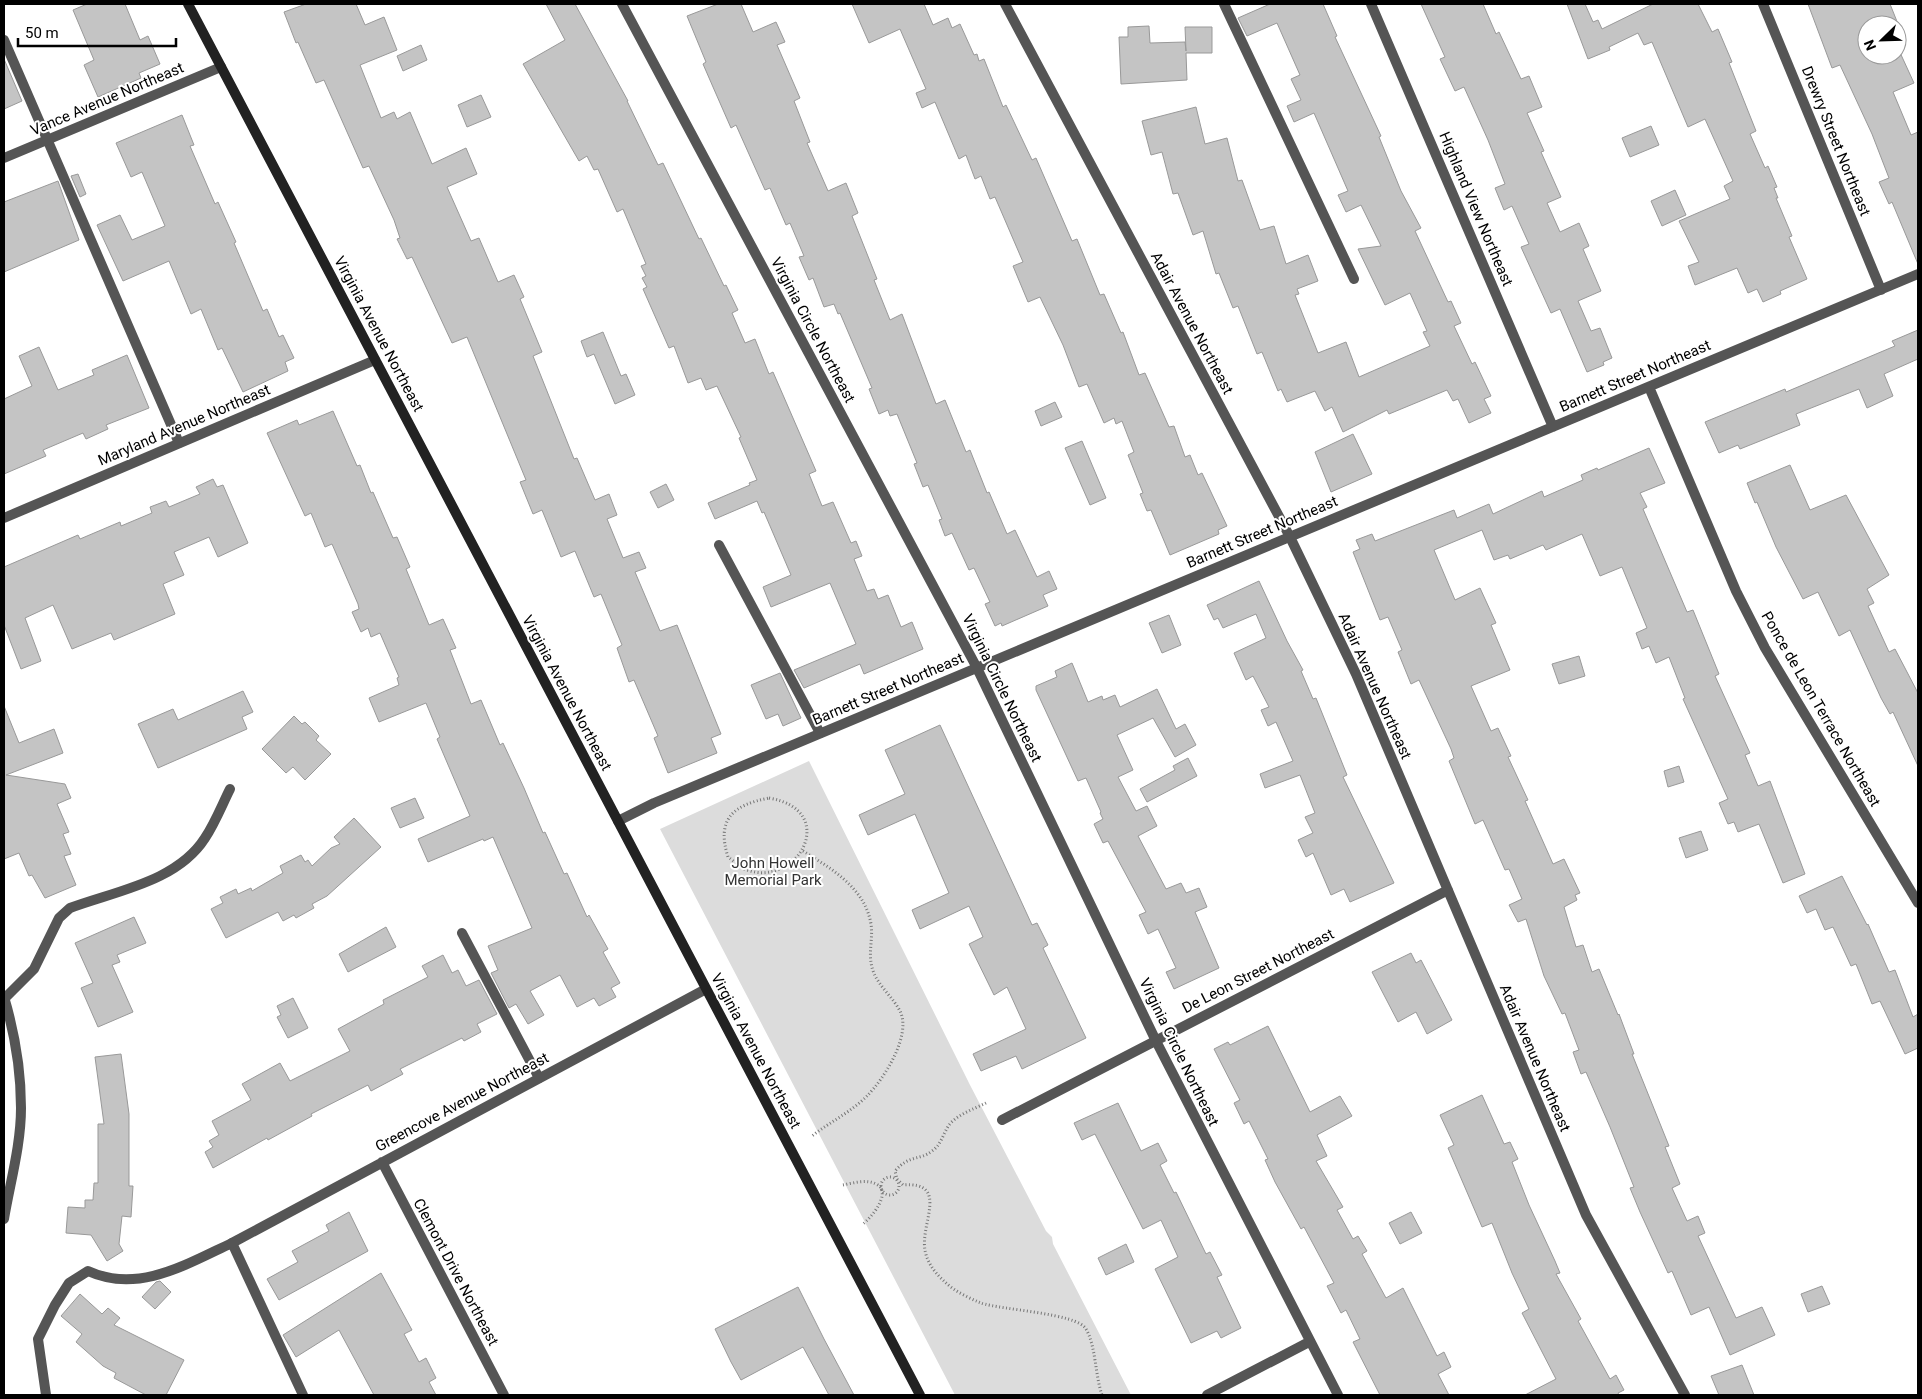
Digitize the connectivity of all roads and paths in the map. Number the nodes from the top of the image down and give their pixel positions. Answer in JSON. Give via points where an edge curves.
{"nodes":[{"id":1,"x":188,"y":4,"type":"edge"},
{"id":2,"x":622,"y":4,"type":"edge"},
{"id":3,"x":1005,"y":4,"type":"edge"},
{"id":4,"x":1224,"y":4,"type":"edge"},
{"id":5,"x":1372,"y":4,"type":"edge"},
{"id":6,"x":1764,"y":4,"type":"edge"},
{"id":7,"x":4,"y":40,"type":"edge"},
{"id":8,"x":221,"y":66,"type":"junction"},
{"id":9,"x":48,"y":140,"type":"junction"},
{"id":10,"x":4,"y":158,"type":"edge"},
{"id":11,"x":1918,"y":274,"type":"edge"},
{"id":12,"x":1354,"y":279,"type":"dead end"},
{"id":13,"x":1881,"y":290,"type":"junction"},
{"id":14,"x":375,"y":360,"type":"junction"},
{"id":15,"x":1649,"y":387,"type":"junction"},
{"id":16,"x":1553,"y":427,"type":"junction"},
{"id":17,"x":179,"y":443,"type":"junction"},
{"id":18,"x":4,"y":518,"type":"edge"},
{"id":19,"x":1290,"y":537,"type":"junction"},
{"id":20,"x":719,"y":545,"type":"dead end"},
{"id":21,"x":977,"y":668,"type":"junction"},
{"id":22,"x":820,"y":733,"type":"junction"},
{"id":23,"x":230,"y":789,"type":"dead end"},
{"id":24,"x":618,"y":821,"type":"junction"},
{"id":25,"x":804,"y":851,"type":"junction"},
{"id":26,"x":1448,"y":890,"type":"junction"},
{"id":27,"x":1918,"y":903,"type":"edge"},
{"id":28,"x":462,"y":933,"type":"dead end"},
{"id":29,"x":706,"y":989,"type":"junction"},
{"id":30,"x":4,"y":998,"type":"edge"},
{"id":31,"x":1156,"y":1041,"type":"junction"},
{"id":32,"x":540,"y":1078,"type":"junction"},
{"id":33,"x":986,"y":1103,"type":"dead end"},
{"id":34,"x":1002,"y":1120,"type":"dead end"},
{"id":35,"x":812,"y":1136,"type":"dead end"},
{"id":36,"x":382,"y":1162,"type":"junction"},
{"id":37,"x":897,"y":1179,"type":"junction"},
{"id":38,"x":843,"y":1185,"type":"dead end"},
{"id":39,"x":880,"y":1187,"type":"junction"},
{"id":40,"x":4,"y":1219,"type":"edge"},
{"id":41,"x":863,"y":1224,"type":"dead end"},
{"id":42,"x":232,"y":1243,"type":"junction"},
{"id":43,"x":1309,"y":1342,"type":"junction"},
{"id":44,"x":46,"y":1395,"type":"edge"},
{"id":45,"x":303,"y":1395,"type":"edge"},
{"id":46,"x":504,"y":1395,"type":"edge"},
{"id":47,"x":920,"y":1395,"type":"edge"},
{"id":48,"x":1102,"y":1395,"type":"edge"},
{"id":49,"x":1207,"y":1395,"type":"edge"},
{"id":50,"x":1338,"y":1395,"type":"edge"},
{"id":51,"x":1685,"y":1395,"type":"edge"}],
"edges":[{"from":1,"to":8,"type":"street","name":"Virginia Avenue Northeast"},
{"from":2,"to":21,"type":"street","name":"Virginia Circle Northeast"},
{"from":3,"to":19,"type":"street","name":"Adair Avenue Northeast"},
{"from":4,"to":12,"type":"street"},
{"from":5,"to":16,"type":"street","name":"Highland View Northeast"},
{"from":6,"to":13,"type":"street","name":"Drewry Street Northeast"},
{"from":7,"to":9,"type":"street"},
{"from":8,"to":9,"type":"street","name":"Vance Avenue Northeast"},
{"from":8,"to":14,"type":"street","name":"Virginia Avenue Northeast"},
{"from":9,"to":10,"type":"street","name":"Vance Avenue Northeast"},
{"from":9,"to":17,"type":"street"},
{"from":11,"to":13,"type":"street","name":"Barnett Street Northeast"},
{"from":13,"to":15,"type":"street","name":"Barnett Street Northeast"},
{"from":14,"to":17,"type":"street","name":"Maryland Avenue Northeast"},
{"from":14,"to":24,"type":"street","name":"Virginia Avenue Northeast"},
{"from":15,"to":16,"type":"street","name":"Barnett Street Northeast"},
{"from":15,"to":27,"type":"street","name":"Ponce de Leon Terrace Northeast","via":[[1736,591],[1764,648]]},
{"from":16,"to":19,"type":"street","name":"Barnett Street Northeast"},
{"from":17,"to":18,"type":"street","name":"Maryland Avenue Northeast"},
{"from":19,"to":21,"type":"street","name":"Barnett Street Northeast"},
{"from":19,"to":26,"type":"street","name":"Adair Avenue Northeast","via":[[1356,674]]},
{"from":20,"to":22,"type":"street"},
{"from":21,"to":22,"type":"street","name":"Barnett Street Northeast"},
{"from":21,"to":31,"type":"street","name":"Virginia Circle Northeast"},
{"from":22,"to":24,"type":"street","name":"Barnett Street Northeast"},
{"from":23,"to":30,"type":"street","via":[[205,839],[178,864],[156,878],[70,908],[59,918],[34,969]]},
{"from":24,"to":29,"type":"street","name":"Virginia Avenue Northeast"},
{"from":25,"to":25,"type":"path","via":[[807,831],[801,813],[785,801],[769,798],[748,802],[733,811],[725,824],[723,842],[728,858],[747,870],[767,873],[787,866]]},
{"from":25,"to":35,"type":"path","via":[[835,870],[862,900],[870,922],[873,971],[901,1012],[902,1034],[899,1047],[876,1086]]},
{"from":26,"to":31,"type":"street","name":"De Leon Street Northeast"},
{"from":26,"to":51,"type":"street","name":"Adair Avenue Northeast","via":[[1586,1215]]},
{"from":28,"to":32,"type":"street"},
{"from":29,"to":32,"type":"street","name":"Greencove Avenue Northeast"},
{"from":29,"to":47,"type":"street","name":"Virginia Avenue Northeast"},
{"from":30,"to":40,"type":"street","via":[[18,1050],[22,1109]]},
{"from":31,"to":34,"type":"street","name":"De Leon Street Northeast"},
{"from":31,"to":43,"type":"street","name":"Virginia Circle Northeast"},
{"from":32,"to":36,"type":"street","name":"Greencove Avenue Northeast"},
{"from":33,"to":37,"type":"path","via":[[954,1121],[932,1152],[901,1164],[895,1171]]},
{"from":36,"to":42,"type":"street","name":"Greencove Avenue Northeast"},
{"from":36,"to":46,"type":"street","name":"Clemont Drive Northeast"},
{"from":37,"to":39,"type":"path","via":[[886,1177],[880,1182]]},
{"from":37,"to":39,"type":"path","via":[[899,1189],[894,1195],[886,1195]]},
{"from":37,"to":48,"type":"path","via":[[903,1185],[921,1185],[928,1190],[924,1250],[935,1272],[954,1290],[980,1303],[1044,1313],[1085,1327],[1091,1340]]},
{"from":38,"to":39,"type":"path","via":[[863,1182]]},
{"from":39,"to":41,"type":"path","via":[[880,1203]]},
{"from":42,"to":44,"type":"street","name":"Greencove Avenue Northeast","via":[[155,1276],[131,1281],[103,1278],[88,1271],[69,1284],[38,1339]]},
{"from":42,"to":45,"type":"street"},
{"from":43,"to":49,"type":"street"},
{"from":43,"to":50,"type":"street","name":"Virginia Circle Northeast"}]}
